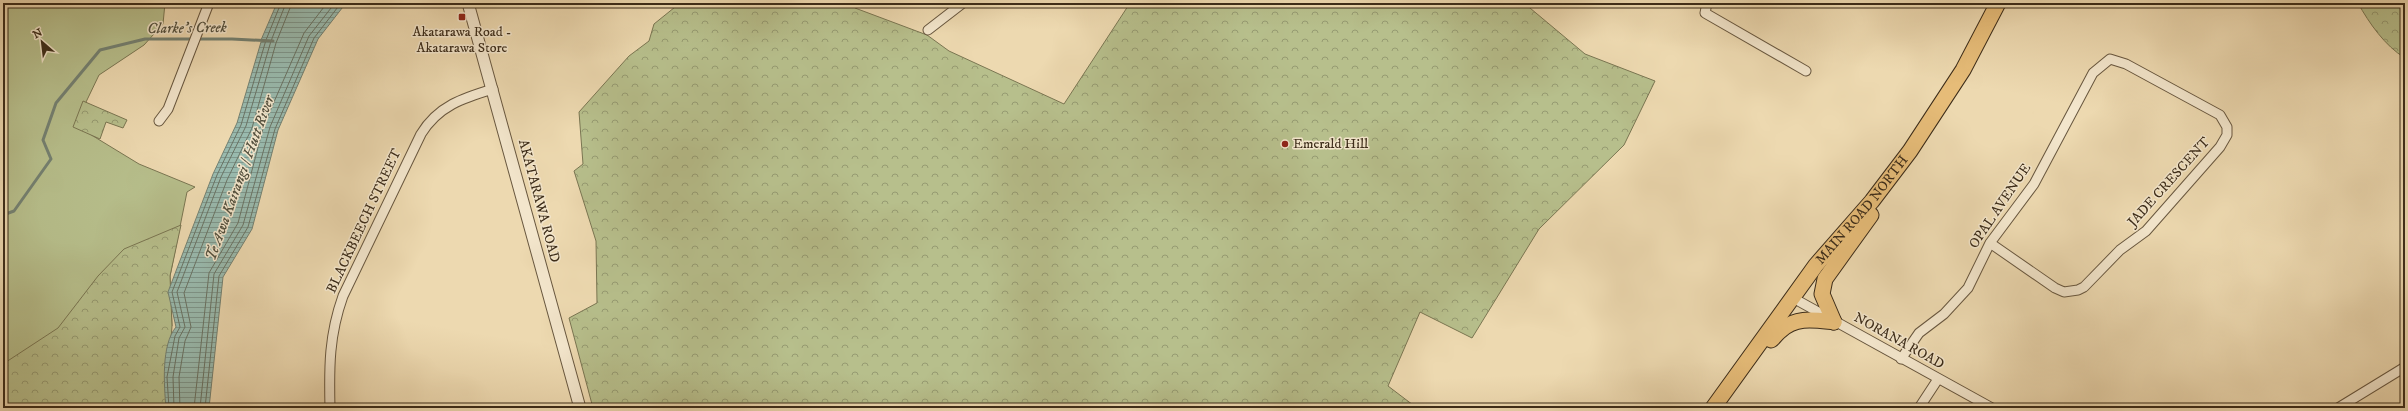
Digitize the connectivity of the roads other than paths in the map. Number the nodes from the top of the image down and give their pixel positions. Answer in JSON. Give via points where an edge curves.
{"nodes":[{"id":1,"x":209,"y":3,"type":"edge"},
{"id":2,"x":468,"y":3,"type":"edge"},
{"id":3,"x":963,"y":3,"type":"edge"},
{"id":4,"x":1707,"y":3,"type":"edge"},
{"id":5,"x":1998,"y":3,"type":"edge"},
{"id":6,"x":928,"y":30,"type":"dead end"},
{"id":7,"x":2110,"y":59,"type":"joint"},
{"id":8,"x":1806,"y":71,"type":"dead end"},
{"id":9,"x":493,"y":89,"type":"junction"},
{"id":10,"x":159,"y":121,"type":"dead end"},
{"id":11,"x":1890,"y":179,"type":"junction"},
{"id":12,"x":1990,"y":243,"type":"junction"},
{"id":13,"x":1793,"y":298,"type":"junction"},
{"id":14,"x":1834,"y":322,"type":"junction"},
{"id":15,"x":1754,"y":353,"type":"junction"},
{"id":16,"x":1901,"y":359,"type":"junction"},
{"id":17,"x":2405,"y":367,"type":"edge"},
{"id":18,"x":1938,"y":379,"type":"junction"},
{"id":19,"x":330,"y":408,"type":"edge"},
{"id":20,"x":580,"y":408,"type":"edge"},
{"id":21,"x":1713,"y":408,"type":"edge"},
{"id":22,"x":1919,"y":408,"type":"edge"},
{"id":23,"x":1992,"y":408,"type":"edge"},
{"id":24,"x":2338,"y":408,"type":"edge"}],
"edges":[{"from":1,"to":10,"type":"street","via":[[168,109]]},
{"from":2,"to":9,"type":"street","name":"AKATARAWA ROAD"},
{"from":3,"to":6,"type":"street"},
{"from":4,"to":8,"type":"street","via":[[1705,13]]},
{"from":5,"to":11,"type":"highway","name":"MAIN ROAD NORTH","via":[[1963,70],[1936,114]]},
{"from":7,"to":12,"type":"street","name":"OPAL AVENUE","via":[[2093,73],[2034,184]]},
{"from":7,"to":12,"type":"street","name":"JADE CRESCENT","via":[[2126,64],[2220,115],[2227,127],[2224,141],[2146,231],[2120,250],[2078,290],[2064,292],[2055,288]]},
{"from":9,"to":19,"type":"street","name":"BLACKBEECH STREET","via":[[446,106],[429,121],[421,134],[334,319],[329,363]]},
{"from":9,"to":20,"type":"street","name":"AKATARAWA ROAD"},
{"from":11,"to":13,"type":"highway","name":"MAIN ROAD NORTH","via":[[1816,265]]},
{"from":11,"to":14,"type":"highway","via":[[1883,200],[1825,280],[1822,294]]},
{"from":12,"to":16,"type":"street","name":"OPAL AVENUE","via":[[1968,288],[1944,314],[1919,333]]},
{"from":13,"to":14,"type":"street","name":"NORANA ROAD"},
{"from":13,"to":15,"type":"highway","name":"MAIN ROAD NORTH"},
{"from":14,"to":15,"type":"highway","via":[[1807,319],[1797,321],[1780,331]]},
{"from":14,"to":16,"type":"street","name":"NORANA ROAD"},
{"from":15,"to":21,"type":"highway","name":"MAIN ROAD NORTH","via":[[1740,368]]},
{"from":16,"to":18,"type":"street","name":"NORANA ROAD"},
{"from":17,"to":24,"type":"street"},
{"from":18,"to":22,"type":"street"},
{"from":18,"to":23,"type":"street","name":"NORANA ROAD"}]}
